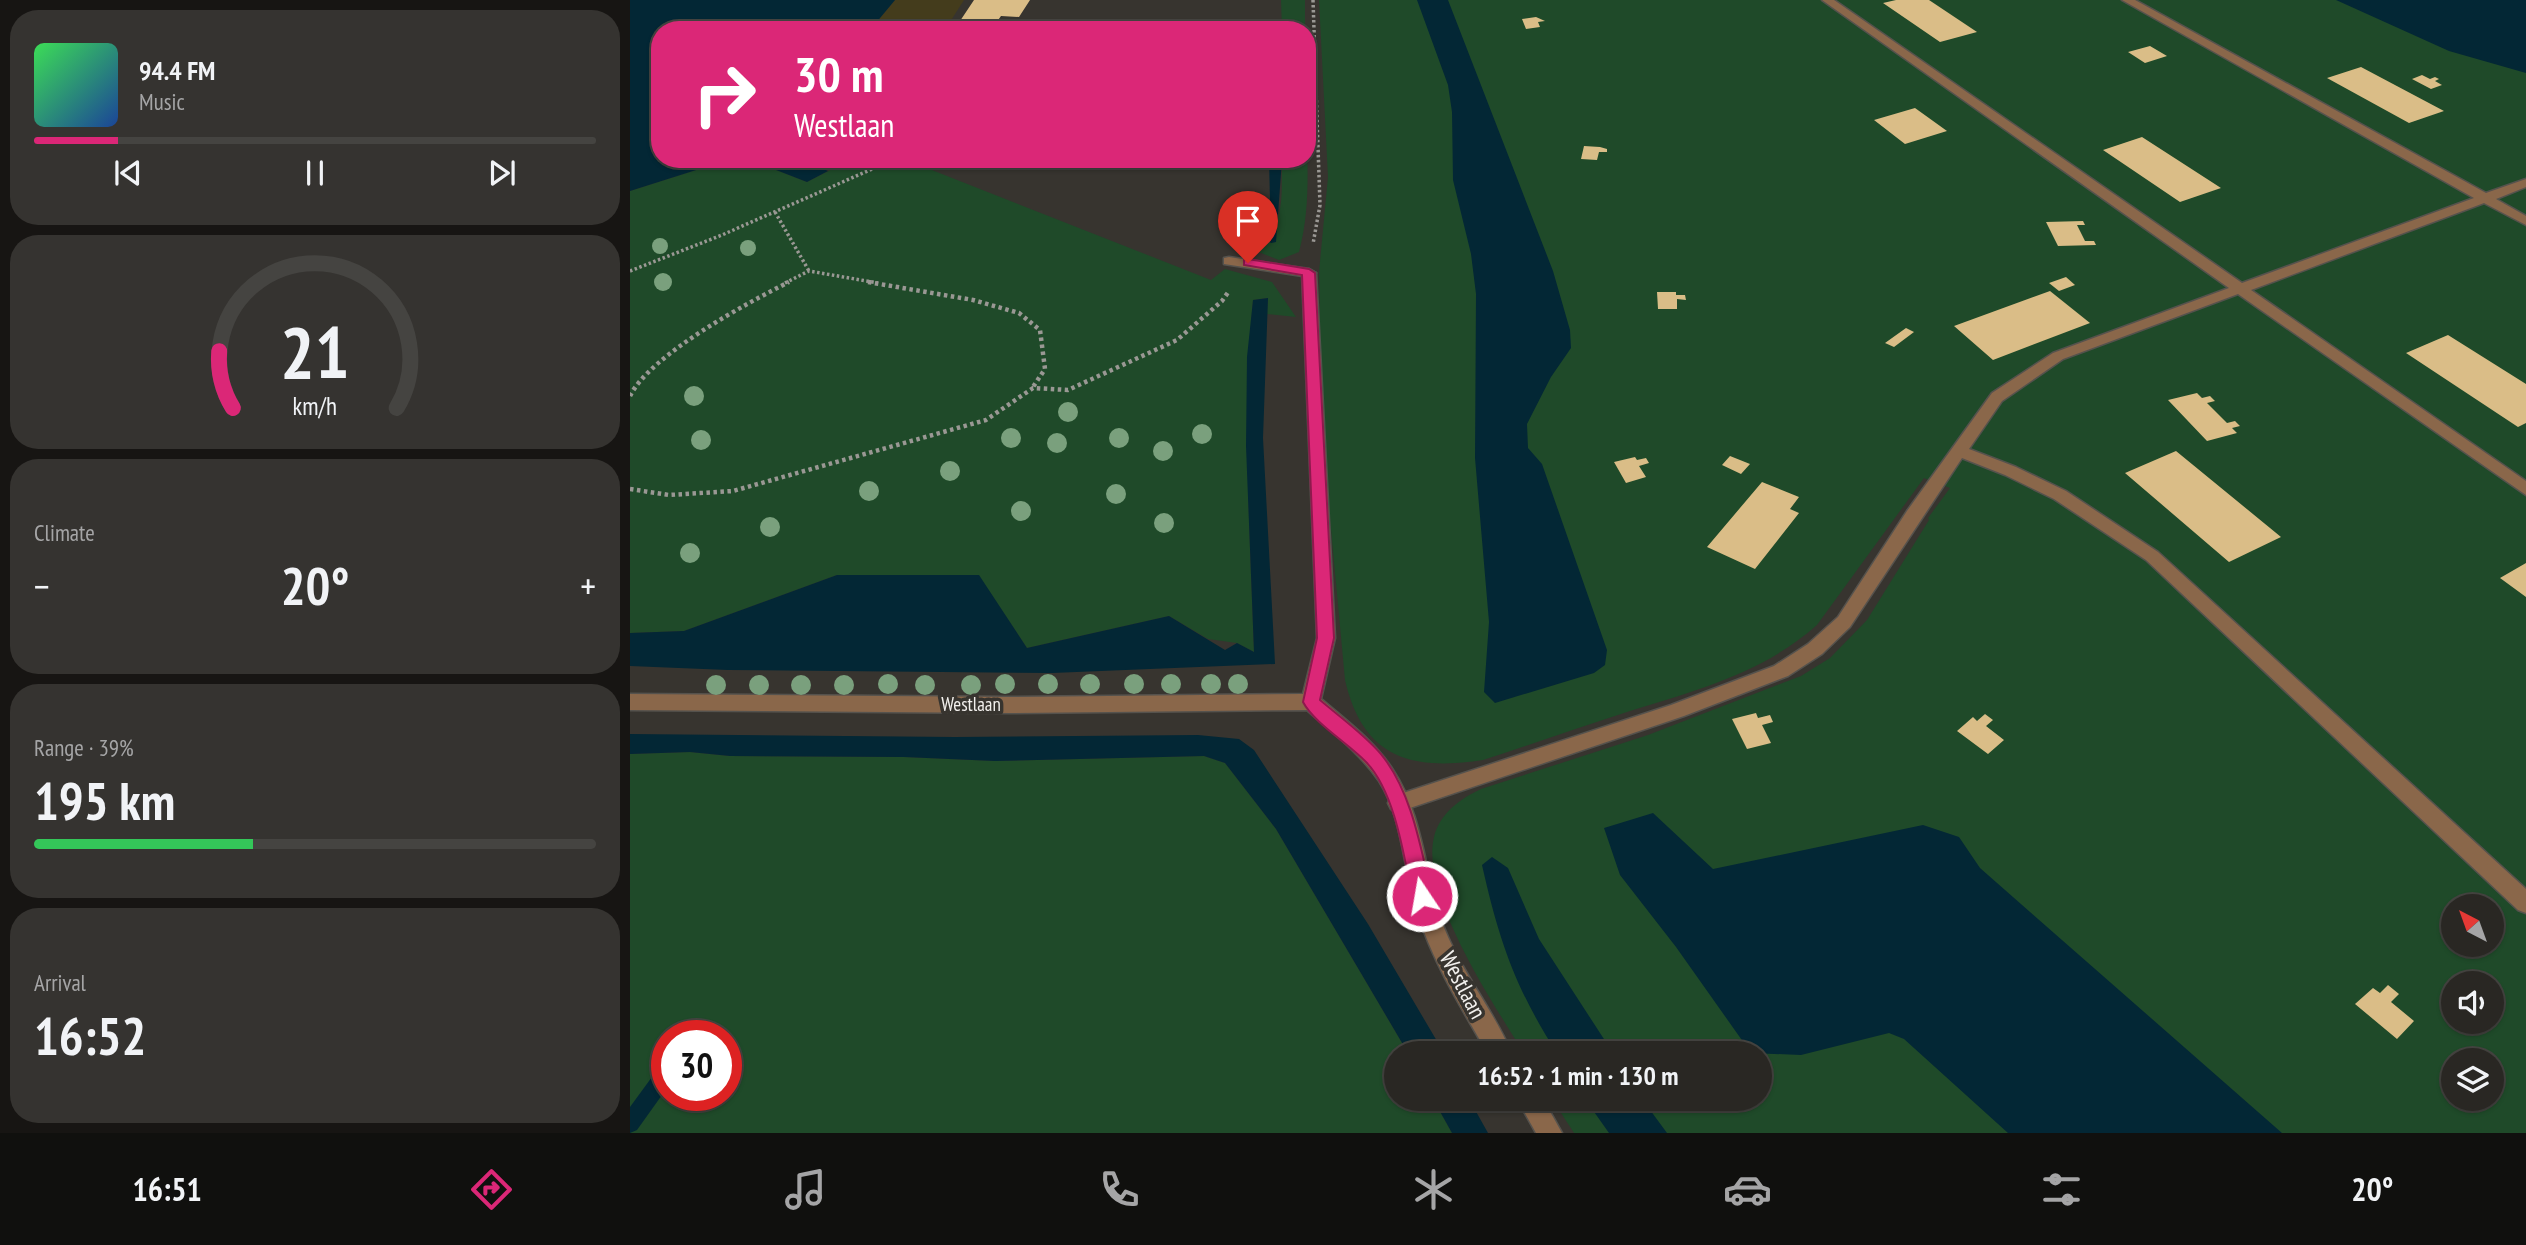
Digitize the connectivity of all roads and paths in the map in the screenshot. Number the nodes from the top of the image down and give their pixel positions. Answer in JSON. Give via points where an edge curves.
{"nodes":[{"id":1,"x":1313,"y":0,"type":"edge"},
{"id":2,"x":1828,"y":0,"type":"edge"},
{"id":3,"x":2127,"y":0,"type":"edge"},
{"id":4,"x":1314,"y":21,"type":"edge"},
{"id":5,"x":1316,"y":88,"type":"edge"},
{"id":6,"x":875,"y":168,"type":"edge"},
{"id":7,"x":2526,"y":183,"type":"edge"},
{"id":8,"x":2482,"y":197,"type":"junction"},
{"id":9,"x":775,"y":212,"type":"junction"},
{"id":10,"x":2526,"y":221,"type":"edge"},
{"id":11,"x":1229,"y":261,"type":"dead end"},
{"id":12,"x":1248,"y":263,"type":"junction"},
{"id":13,"x":630,"y":271,"type":"edge"},
{"id":14,"x":809,"y":271,"type":"junction"},
{"id":15,"x":1309,"y":273,"type":"junction"},
{"id":16,"x":2240,"y":288,"type":"junction"},
{"id":17,"x":1032,"y":388,"type":"junction"},
{"id":18,"x":630,"y":396,"type":"edge"},
{"id":19,"x":1958,"y":451,"type":"junction"},
{"id":20,"x":630,"y":489,"type":"edge"},
{"id":21,"x":2526,"y":489,"type":"edge"},
{"id":22,"x":630,"y":702,"type":"edge"},
{"id":23,"x":1311,"y":702,"type":"junction"},
{"id":24,"x":1398,"y":803,"type":"junction"},
{"id":25,"x":2526,"y":903,"type":"edge"},
{"id":26,"x":1494,"y":1041,"type":"edge"},
{"id":27,"x":1536,"y":1111,"type":"edge"},
{"id":28,"x":1550,"y":1133,"type":"edge"}],
"edges":[{"from":1,"to":4,"type":"path"},
{"from":2,"to":16,"type":"street"},
{"from":3,"to":8,"type":"street"},
{"from":5,"to":15,"type":"path","via":[[1320,205]]},
{"from":6,"to":9,"type":"path"},
{"from":7,"to":8,"type":"street"},
{"from":8,"to":10,"type":"street"},
{"from":8,"to":16,"type":"street"},
{"from":9,"to":13,"type":"path"},
{"from":9,"to":14,"type":"path"},
{"from":11,"to":12,"type":"street"},
{"from":12,"to":15,"type":"street"},
{"from":12,"to":17,"type":"path","via":[[1222,301],[1177,341],[1068,390]]},
{"from":14,"to":17,"type":"path","via":[[973,300],[1019,313],[1040,330],[1045,369]]},
{"from":14,"to":18,"type":"path","via":[[661,360]]},
{"from":15,"to":23,"type":"street","via":[[1326,638]]},
{"from":16,"to":19,"type":"street","via":[[2058,356],[1997,397]]},
{"from":16,"to":21,"type":"street"},
{"from":17,"to":20,"type":"path","via":[[986,420],[733,491],[669,495]]},
{"from":19,"to":24,"type":"street","via":[[1844,622],[1815,649],[1781,671],[1677,711]]},
{"from":19,"to":25,"type":"street","via":[[2042,483],[2102,518],[2152,556]]},
{"from":22,"to":23,"type":"street","name":"Westlaan"},
{"from":23,"to":24,"type":"street","name":"Westlaan","via":[[1374,758]]},
{"from":24,"to":26,"type":"street","name":"Westlaan","via":[[1439,942]]},
{"from":27,"to":28,"type":"street"}]}
